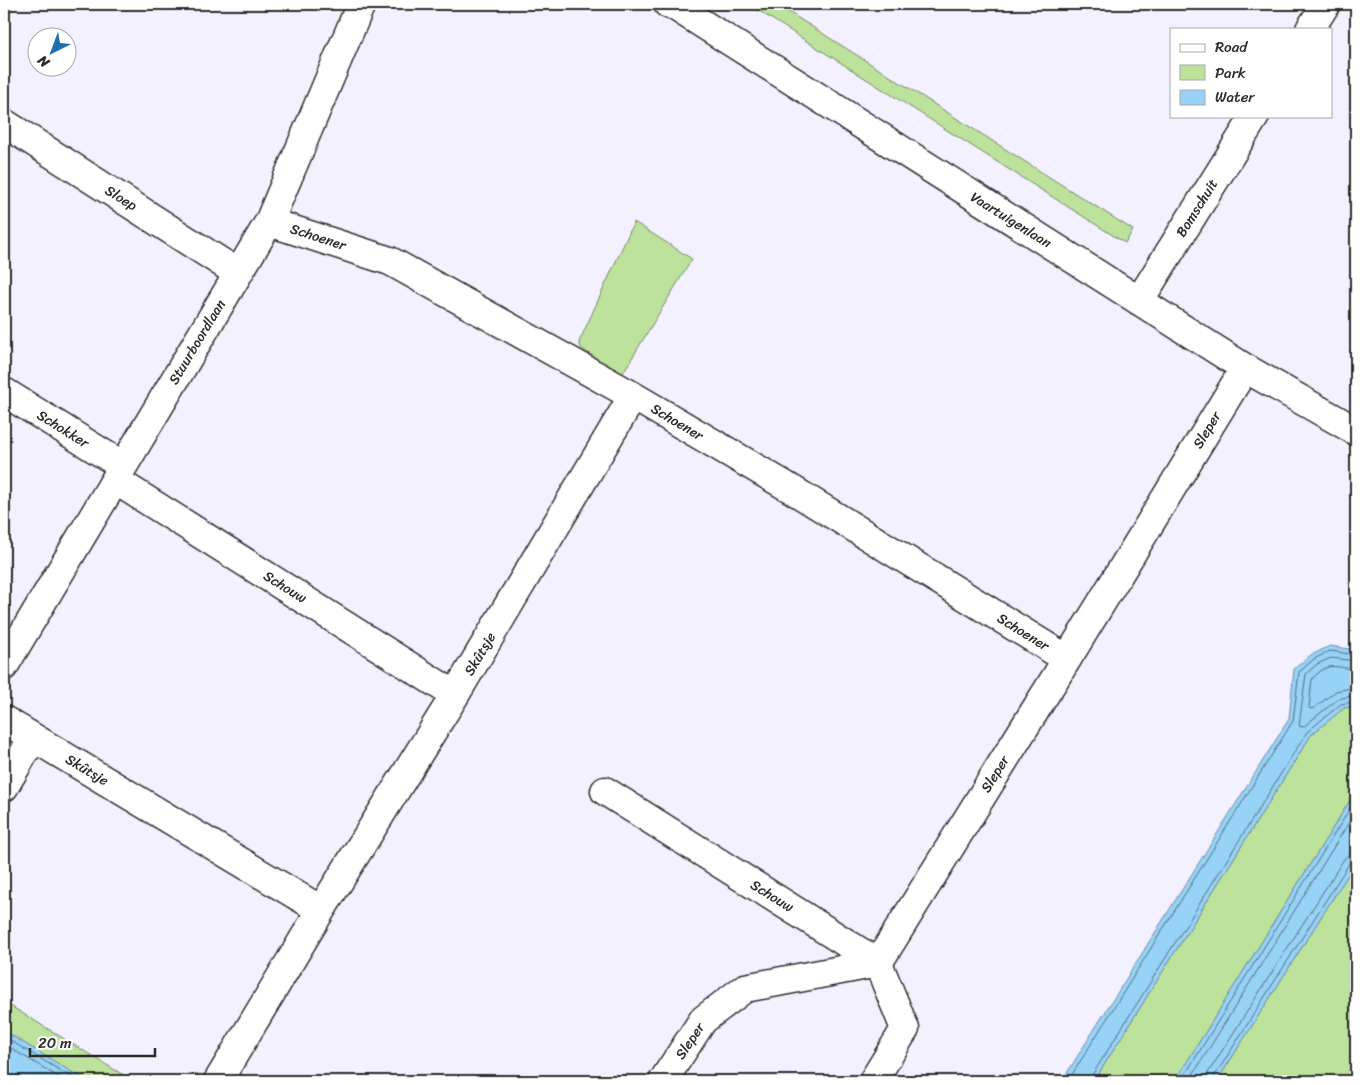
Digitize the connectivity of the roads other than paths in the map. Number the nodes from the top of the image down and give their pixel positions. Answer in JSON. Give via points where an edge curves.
{"nodes":[{"id":1,"x":361,"y":4,"type":"edge"},
{"id":2,"x":1326,"y":4,"type":"edge"},
{"id":3,"x":674,"y":5,"type":"edge"},
{"id":4,"x":1311,"y":28,"type":"edge"},
{"id":5,"x":1254,"y":118,"type":"edge"},
{"id":6,"x":4,"y":123,"type":"edge"},
{"id":7,"x":269,"y":222,"type":"junction"},
{"id":8,"x":238,"y":273,"type":"junction"},
{"id":9,"x":1138,"y":300,"type":"junction"},
{"id":10,"x":1245,"y":368,"type":"junction"},
{"id":11,"x":4,"y":392,"type":"edge"},
{"id":12,"x":634,"y":396,"type":"junction"},
{"id":13,"x":1356,"y":431,"type":"edge"},
{"id":14,"x":119,"y":473,"type":"junction"},
{"id":15,"x":1067,"y":659,"type":"junction"},
{"id":16,"x":4,"y":666,"type":"edge"},
{"id":17,"x":455,"y":695,"type":"junction"},
{"id":18,"x":4,"y":720,"type":"edge"},
{"id":19,"x":33,"y":738,"type":"junction"},
{"id":20,"x":4,"y":787,"type":"edge"},
{"id":21,"x":605,"y":790,"type":"dead end"},
{"id":22,"x":321,"y":910,"type":"junction"},
{"id":23,"x":878,"y":963,"type":"junction"},
{"id":24,"x":667,"y":1080,"type":"edge"},
{"id":25,"x":218,"y":1081,"type":"edge"},
{"id":26,"x":873,"y":1081,"type":"edge"}],
"edges":[{"from":1,"to":7,"type":"street","name":"Stuurboordlaan"},
{"from":2,"to":4,"type":"street"},
{"from":3,"to":9,"type":"street","name":"Vaartuigenlaan"},
{"from":5,"to":9,"type":"street","name":"Bomschuit"},
{"from":6,"to":8,"type":"street","name":"Sloep"},
{"from":7,"to":8,"type":"street","name":"Stuurboordlaan"},
{"from":7,"to":12,"type":"street","name":"Schoener","via":[[390,261]]},
{"from":8,"to":14,"type":"street","name":"Stuurboordlaan"},
{"from":9,"to":10,"type":"street","name":"Vaartuigenlaan"},
{"from":10,"to":13,"type":"street","name":"Vaartuigenlaan"},
{"from":10,"to":15,"type":"street","name":"Sleper"},
{"from":11,"to":14,"type":"street","name":"Schokker"},
{"from":12,"to":15,"type":"street","name":"Schoener"},
{"from":12,"to":17,"type":"street","name":"Skûtsje"},
{"from":14,"to":16,"type":"street","name":"Stuurboordlaan"},
{"from":14,"to":17,"type":"street","name":"Schouw"},
{"from":15,"to":23,"type":"street","name":"Sleper"},
{"from":17,"to":22,"type":"street","name":"Skûtsje"},
{"from":18,"to":19,"type":"street","name":"Skûtsje"},
{"from":19,"to":20,"type":"street"},
{"from":19,"to":22,"type":"street","name":"Skûtsje"},
{"from":21,"to":23,"type":"street","name":"Schouw"},
{"from":22,"to":25,"type":"street","name":"Skûtsje"},
{"from":23,"to":24,"type":"street","name":"Sleper","via":[[744,988],[703,1020]]},
{"from":23,"to":26,"type":"street","via":[[906,1029]]}]}
